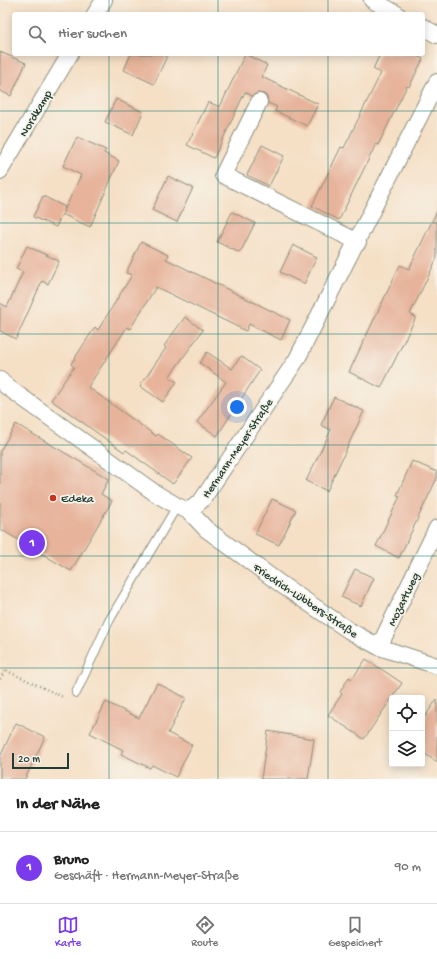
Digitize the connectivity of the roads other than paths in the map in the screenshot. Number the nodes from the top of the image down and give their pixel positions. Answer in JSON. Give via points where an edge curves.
{"nodes":[{"id":1,"x":104,"y":0,"type":"edge"},
{"id":2,"x":372,"y":0,"type":"edge"},
{"id":3,"x":96,"y":12,"type":"edge"},
{"id":4,"x":393,"y":12,"type":"edge"},
{"id":5,"x":425,"y":29,"type":"edge"},
{"id":6,"x":437,"y":35,"type":"edge"},
{"id":7,"x":69,"y":56,"type":"edge"},
{"id":8,"x":437,"y":82,"type":"edge"},
{"id":9,"x":259,"y":102,"type":"dead end"},
{"id":10,"x":0,"y":171,"type":"edge"},
{"id":11,"x":358,"y":242,"type":"junction"},
{"id":12,"x":0,"y":380,"type":"edge"},
{"id":13,"x":183,"y":508,"type":"junction"},
{"id":14,"x":437,"y":528,"type":"edge"},
{"id":15,"x":379,"y":647,"type":"junction"},
{"id":16,"x":437,"y":666,"type":"edge"},
{"id":17,"x":76,"y":693,"type":"road end"}],
"edges":[{"from":1,"to":3,"type":"street"},
{"from":2,"to":4,"type":"street"},
{"from":5,"to":6,"type":"street"},
{"from":7,"to":10,"type":"street","name":"Nordkamp"},
{"from":8,"to":11,"type":"street","name":"Hermann-Meyer-Straße"},
{"from":9,"to":11,"type":"street","via":[[223,175]]},
{"from":11,"to":13,"type":"street","name":"Hermann-Meyer-Straße","via":[[297,359],[202,500]]},
{"from":12,"to":13,"type":"street","via":[[32,405]]},
{"from":13,"to":15,"type":"street","name":"Friedrich-Lübbers-Straße","via":[[206,529],[282,585],[350,631]]},
{"from":13,"to":17,"type":"lane","via":[[109,622]]},
{"from":14,"to":15,"type":"street","name":"Mozartweg"},
{"from":15,"to":16,"type":"street","name":"Friedrich-Lübbers-Straße"}]}
